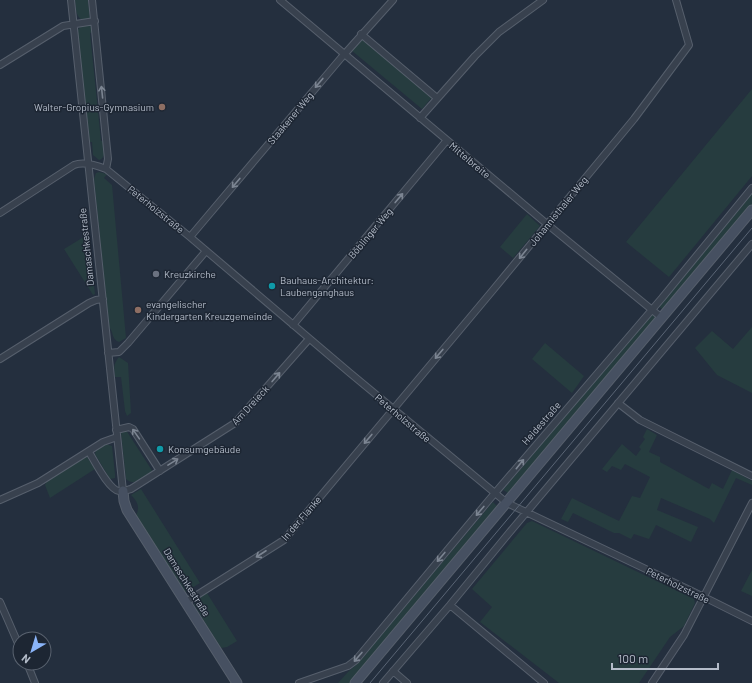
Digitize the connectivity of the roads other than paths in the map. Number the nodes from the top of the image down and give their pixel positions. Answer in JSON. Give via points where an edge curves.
{"nodes":[{"id":1,"x":71,"y":0,"type":"edge"},
{"id":2,"x":92,"y":0,"type":"edge"},
{"id":3,"x":280,"y":0,"type":"edge"},
{"id":4,"x":393,"y":0,"type":"edge"},
{"id":5,"x":543,"y":0,"type":"edge"},
{"id":6,"x":676,"y":0,"type":"edge"},
{"id":7,"x":95,"y":21,"type":"junction"},
{"id":8,"x":73,"y":24,"type":"junction"},
{"id":9,"x":361,"y":34,"type":"junction"},
{"id":10,"x":344,"y":54,"type":"junction"},
{"id":11,"x":0,"y":65,"type":"edge"},
{"id":12,"x":437,"y":98,"type":"junction"},
{"id":13,"x":420,"y":118,"type":"junction"},
{"id":14,"x":447,"y":140,"type":"junction"},
{"id":15,"x":88,"y":163,"type":"junction"},
{"id":16,"x":106,"y":169,"type":"junction"},
{"id":17,"x":752,"y":188,"type":"edge"},
{"id":18,"x":752,"y":210,"type":"edge"},
{"id":19,"x":0,"y":213,"type":"edge"},
{"id":20,"x":547,"y":224,"type":"junction"},
{"id":21,"x":190,"y":237,"type":"junction"},
{"id":22,"x":752,"y":244,"type":"edge"},
{"id":23,"x":206,"y":251,"type":"junction"},
{"id":24,"x":103,"y":299,"type":"junction"},
{"id":25,"x":652,"y":310,"type":"junction"},
{"id":26,"x":662,"y":318,"type":"junction"},
{"id":27,"x":293,"y":325,"type":"junction"},
{"id":28,"x":309,"y":339,"type":"junction"},
{"id":29,"x":108,"y":353,"type":"junction"},
{"id":30,"x":0,"y":359,"type":"edge"},
{"id":31,"x":618,"y":403,"type":"junction"},
{"id":32,"x":393,"y":409,"type":"junction"},
{"id":33,"x":116,"y":430,"type":"junction"},
{"id":34,"x":117,"y":437,"type":"junction"},
{"id":35,"x":89,"y":452,"type":"junction"},
{"id":36,"x":160,"y":471,"type":"junction"},
{"id":37,"x":752,"y":476,"type":"edge"},
{"id":38,"x":123,"y":491,"type":"junction"},
{"id":39,"x":495,"y":494,"type":"junction"},
{"id":40,"x":0,"y":500,"type":"edge"},
{"id":41,"x":507,"y":503,"type":"junction"},
{"id":42,"x":752,"y":503,"type":"edge"},
{"id":43,"x":527,"y":512,"type":"junction"},
{"id":44,"x":704,"y":597,"type":"junction"},
{"id":45,"x":0,"y":602,"type":"edge"},
{"id":46,"x":186,"y":602,"type":"junction"},
{"id":47,"x":450,"y":605,"type":"junction"},
{"id":48,"x":752,"y":621,"type":"edge"},
{"id":49,"x":13,"y":631,"type":"edge"},
{"id":50,"x":31,"y":671,"type":"edge"},
{"id":51,"x":394,"y":671,"type":"junction"},
{"id":52,"x":36,"y":683,"type":"edge"},
{"id":53,"x":237,"y":683,"type":"edge"},
{"id":54,"x":299,"y":683,"type":"edge"},
{"id":55,"x":355,"y":683,"type":"edge"},
{"id":56,"x":383,"y":683,"type":"edge"},
{"id":57,"x":407,"y":683,"type":"edge"},
{"id":58,"x":544,"y":683,"type":"edge"},
{"id":59,"x":652,"y":683,"type":"edge"}],
"edges":[{"from":1,"to":8,"type":"street","name":"Damaschkestraße"},
{"from":2,"to":7,"type":"street"},
{"from":3,"to":10,"type":"street","name":"Mittelbreite"},
{"from":4,"to":9,"type":"street","name":"Staakener Weg"},
{"from":5,"to":12,"type":"street","via":[[499,32]]},
{"from":6,"to":20,"type":"street","name":"Johannisthaler Weg","via":[[689,45],[634,119]]},
{"from":7,"to":8,"type":"street"},
{"from":16,"to":7,"type":"street","one_way":true,"via":[[108,159]]},
{"from":8,"to":11,"type":"street","via":[[57,29]]},
{"from":8,"to":15,"type":"street","name":"Damaschkestraße"},
{"from":9,"to":10,"type":"street","name":"Staakener Weg"},
{"from":9,"to":12,"type":"street"},
{"from":10,"to":13,"type":"street","name":"Mittelbreite"},
{"from":10,"to":21,"type":"street","name":"Staakener Weg","one_way":true},
{"from":12,"to":13,"type":"street"},
{"from":13,"to":14,"type":"street","name":"Mittelbreite"},
{"from":14,"to":20,"type":"street","name":"Mittelbreite"},
{"from":27,"to":14,"type":"street","name":"Böblinger Weg","one_way":true},
{"from":15,"to":16,"type":"street","name":"Peterholzstraße"},
{"from":15,"to":19,"type":"street","via":[[74,165]]},
{"from":15,"to":24,"type":"street","name":"Damaschkestraße"},
{"from":16,"to":21,"type":"street","name":"Peterholzstraße"},
{"from":17,"to":25,"type":"street","name":"Heidestraße"},
{"from":18,"to":26,"type":"street"},
{"from":20,"to":25,"type":"street","name":"Mittelbreite"},
{"from":20,"to":32,"type":"street","name":"Johannisthaler Weg","one_way":true},
{"from":21,"to":23,"type":"street","name":"Peterholzstraße"},
{"from":22,"to":31,"type":"street"},
{"from":23,"to":27,"type":"street","name":"Peterholzstraße"},
{"from":23,"to":29,"type":"street","via":[[128,343],[119,352]]},
{"from":24,"to":29,"type":"street","name":"Damaschkestraße"},
{"from":24,"to":30,"type":"street","via":[[88,303]]},
{"from":25,"to":26,"type":"street","name":"Mittelbreite"},
{"from":39,"to":25,"type":"street","name":"Heidestraße","one_way":true},
{"from":26,"to":41,"type":"street"},
{"from":27,"to":28,"type":"street","name":"Peterholzstraße"},
{"from":28,"to":32,"type":"street","name":"Peterholzstraße"},
{"from":36,"to":28,"type":"street","name":"Am Dreieck","one_way":true,"via":[[235,423]]},
{"from":29,"to":33,"type":"street","name":"Damaschkestraße"},
{"from":31,"to":37,"type":"street","via":[[640,420]]},
{"from":31,"to":43,"type":"street"},
{"from":32,"to":39,"type":"street","name":"Peterholzstraße"},
{"from":32,"to":46,"type":"street","name":"In der Flanke","one_way":true,"via":[[284,540]]},
{"from":33,"to":34,"type":"street","name":"Damaschkestraße"},
{"from":36,"to":33,"type":"street","one_way":true,"via":[[133,429],[129,427]]},
{"from":34,"to":35,"type":"street","via":[[108,439]]},
{"from":34,"to":38,"type":"street","name":"Damaschkestraße"},
{"from":35,"to":38,"type":"street","via":[[111,486],[117,491]]},
{"from":35,"to":40,"type":"street","via":[[38,483]]},
{"from":36,"to":38,"type":"street","name":"Am Dreieck","via":[[131,489]]},
{"from":38,"to":46,"type":"street","name":"Damaschkestraße","via":[[127,510]]},
{"from":39,"to":41,"type":"street","name":"Peterholzstraße"},
{"from":39,"to":54,"type":"street","name":"Heidestraße","one_way":true,"via":[[356,660],[348,666]]},
{"from":41,"to":43,"type":"street","name":"Peterholzstraße"},
{"from":41,"to":55,"type":"street"},
{"from":42,"to":44,"type":"street"},
{"from":43,"to":44,"type":"street","name":"Peterholzstraße"},
{"from":43,"to":47,"type":"street"},
{"from":44,"to":48,"type":"street","name":"Peterholzstraße"},
{"from":44,"to":59,"type":"street","via":[[684,635]]},
{"from":45,"to":49,"type":"street"},
{"from":46,"to":53,"type":"street","name":"Damaschkestraße"},
{"from":47,"to":51,"type":"street"},
{"from":47,"to":58,"type":"street"},
{"from":50,"to":52,"type":"street"},
{"from":51,"to":56,"type":"street"},
{"from":51,"to":57,"type":"street"}]}
